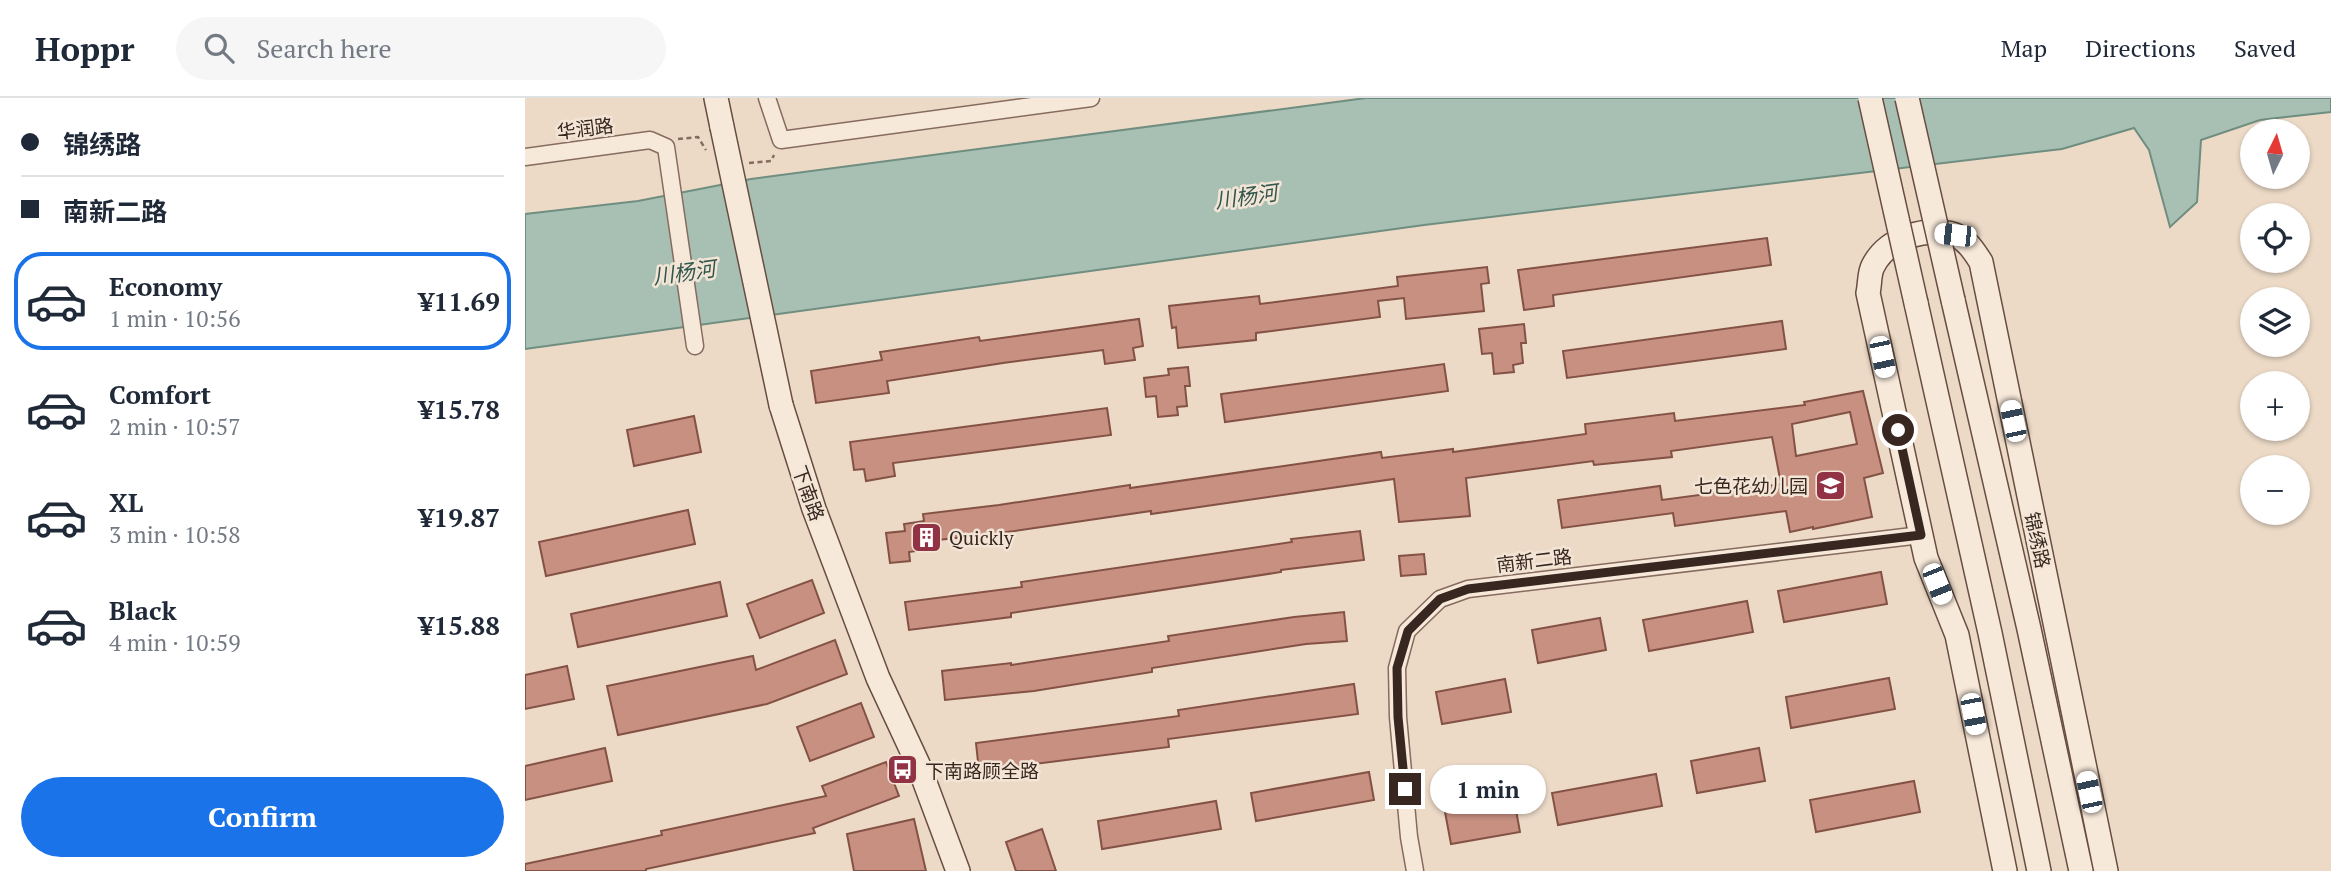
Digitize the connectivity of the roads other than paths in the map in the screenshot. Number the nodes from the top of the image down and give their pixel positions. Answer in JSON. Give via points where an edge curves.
{"nodes":[{"id":1,"x":716,"y":98,"type":"edge"},
{"id":2,"x":767,"y":98,"type":"edge"},
{"id":3,"x":1091,"y":98,"type":"edge"},
{"id":4,"x":1870,"y":98,"type":"edge"},
{"id":5,"x":1907,"y":98,"type":"edge"},
{"id":6,"x":525,"y":157,"type":"edge"},
{"id":7,"x":695,"y":346,"type":"dead end"},
{"id":8,"x":1921,"y":535,"type":"junction"},
{"id":9,"x":958,"y":871,"type":"edge"},
{"id":10,"x":1415,"y":871,"type":"edge"},
{"id":11,"x":2005,"y":871,"type":"edge"},
{"id":12,"x":2039,"y":871,"type":"edge"},
{"id":13,"x":2081,"y":871,"type":"edge"},
{"id":14,"x":2106,"y":871,"type":"edge"}],
"edges":[{"from":1,"to":9,"type":"main road","name":"下南路","bridge":true,"via":[[781,405],[814,509],[878,678],[918,764]]},
{"from":2,"to":3,"type":"street","via":[[781,140]]},
{"from":4,"to":12,"type":"main road","bridge":true},
{"from":5,"to":13,"type":"main road","name":"锦绣路","bridge":true},
{"from":6,"to":7,"type":"street","name":"华润路","via":[[650,140],[666,147]]},
{"from":8,"to":10,"type":"street","name":"南新二路","via":[[1468,589],[1440,599],[1408,631],[1397,668]]},
{"from":8,"to":11,"type":"main road","name":"锦绣路","via":[[1957,635]]},
{"from":8,"to":14,"type":"main road","name":"锦绣路","via":[[1868,293],[1873,266],[1890,247],[1906,237],[1931,233],[1955,235],[1970,245],[1982,262]]}]}
